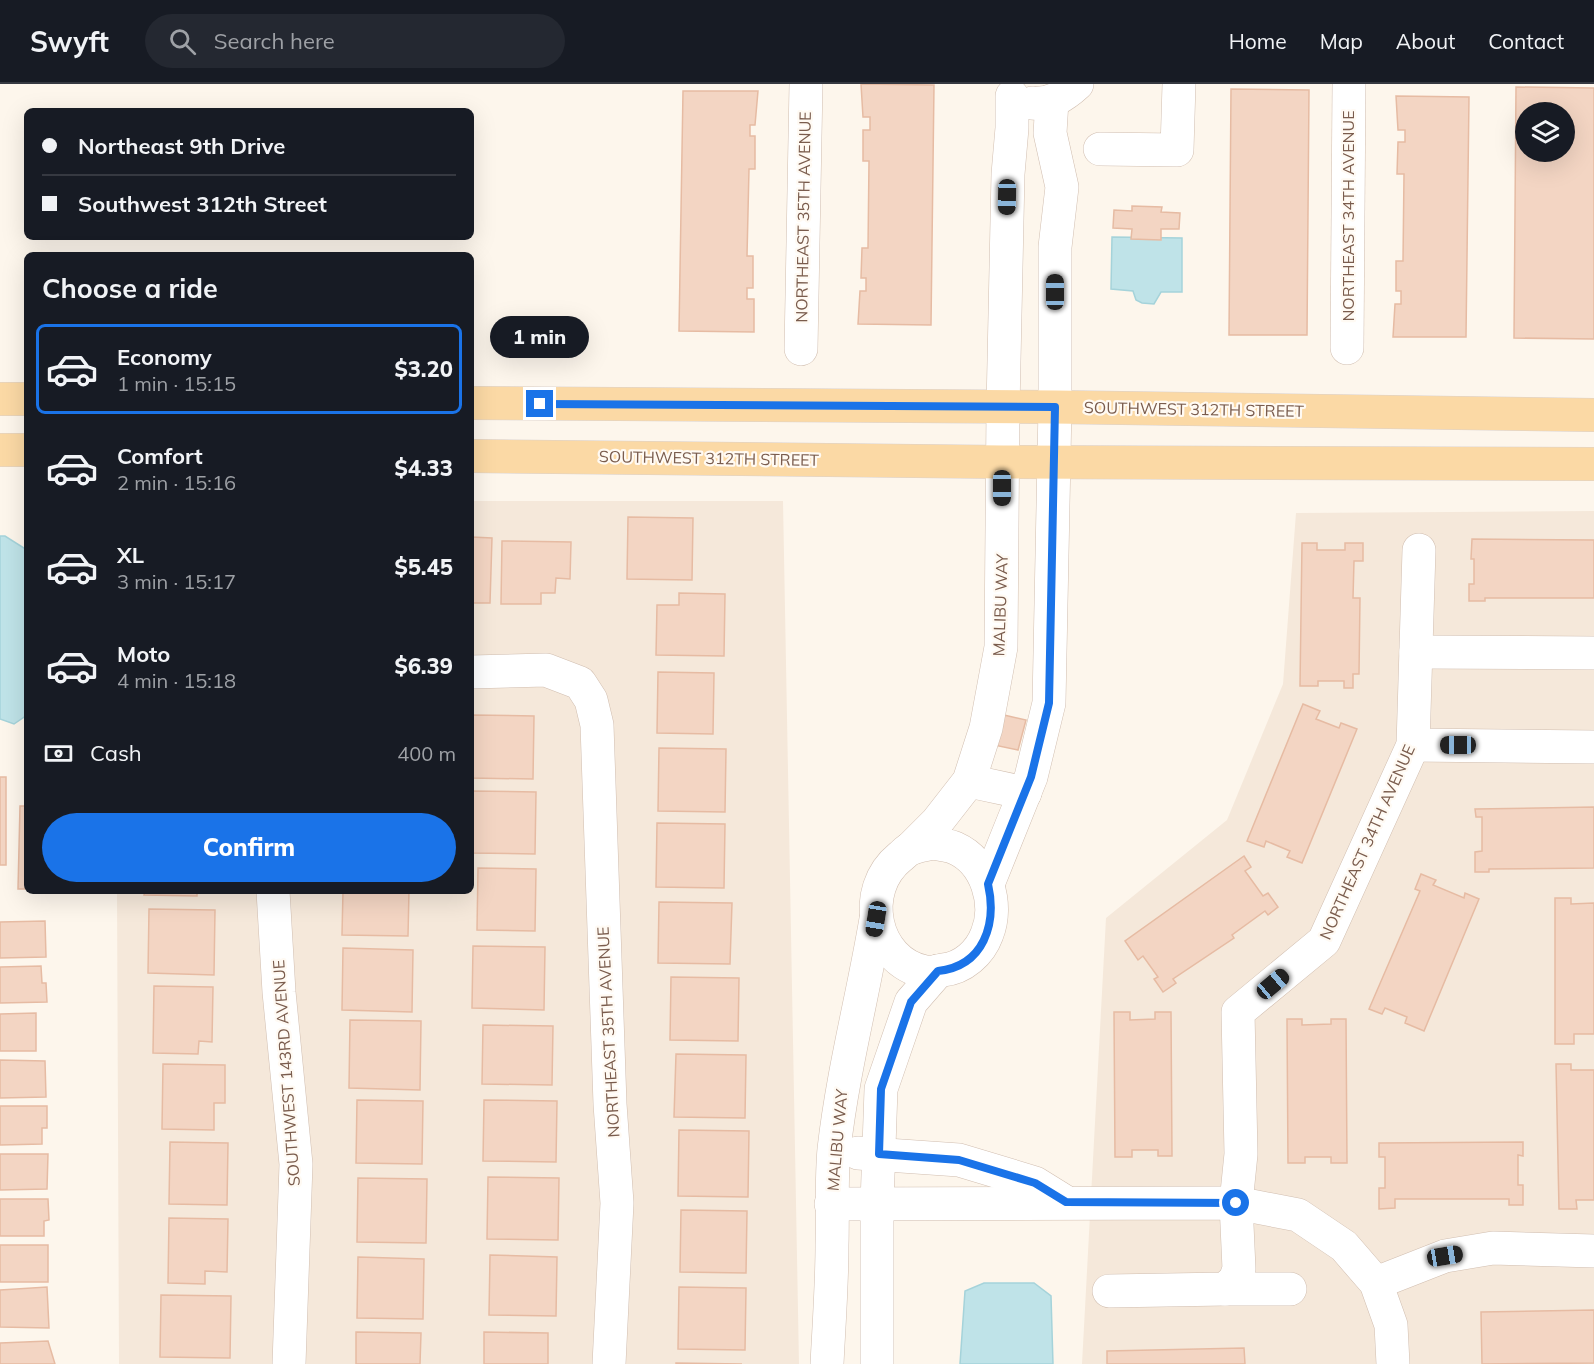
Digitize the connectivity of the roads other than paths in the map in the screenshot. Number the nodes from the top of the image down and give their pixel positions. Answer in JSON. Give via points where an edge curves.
{"nodes":[{"id":1,"x":806,"y":84,"type":"edge"},
{"id":2,"x":1179,"y":84,"type":"edge"},
{"id":3,"x":1349,"y":84,"type":"edge"},
{"id":4,"x":1004,"y":90,"type":"edge"},
{"id":5,"x":1060,"y":106,"type":"edge"},
{"id":6,"x":1100,"y":149,"type":"dead end"},
{"id":7,"x":1347,"y":348,"type":"dead end"},
{"id":8,"x":801,"y":349,"type":"dead end"},
{"id":9,"x":0,"y":399,"type":"edge"},
{"id":10,"x":24,"y":399,"type":"edge"},
{"id":11,"x":474,"y":403,"type":"edge"},
{"id":12,"x":1055,"y":407,"type":"junction"},
{"id":13,"x":1003,"y":408,"type":"junction"},
{"id":14,"x":1594,"y":415,"type":"edge"},
{"id":15,"x":0,"y":450,"type":"edge"},
{"id":16,"x":24,"y":450,"type":"edge"},
{"id":17,"x":474,"y":456,"type":"edge"},
{"id":18,"x":1003,"y":462,"type":"junction"},
{"id":19,"x":1054,"y":462,"type":"junction"},
{"id":20,"x":1594,"y":464,"type":"edge"},
{"id":21,"x":1419,"y":550,"type":"dead end"},
{"id":22,"x":1416,"y":652,"type":"junction"},
{"id":23,"x":1594,"y":653,"type":"edge"},
{"id":24,"x":474,"y":672,"type":"edge"},
{"id":25,"x":1413,"y":745,"type":"junction"},
{"id":26,"x":1594,"y":747,"type":"edge"},
{"id":27,"x":969,"y":781,"type":"junction"},
{"id":28,"x":1025,"y":793,"type":"junction"},
{"id":29,"x":910,"y":849,"type":"junction"},
{"id":30,"x":988,"y":884,"type":"junction"},
{"id":31,"x":273,"y":894,"type":"edge"},
{"id":32,"x":876,"y":919,"type":"junction"},
{"id":33,"x":938,"y":971,"type":"junction"},
{"id":34,"x":834,"y":1151,"type":"junction"},
{"id":35,"x":879,"y":1154,"type":"junction"},
{"id":36,"x":1066,"y":1202,"type":"junction"},
{"id":37,"x":1236,"y":1203,"type":"junction"},
{"id":38,"x":831,"y":1204,"type":"junction"},
{"id":39,"x":877,"y":1204,"type":"junction"},
{"id":40,"x":1594,"y":1251,"type":"edge"},
{"id":41,"x":1376,"y":1283,"type":"junction"},
{"id":42,"x":1225,"y":1289,"type":"junction"},
{"id":43,"x":1290,"y":1289,"type":"dead end"},
{"id":44,"x":1109,"y":1292,"type":"dead end"},
{"id":45,"x":289,"y":1364,"type":"edge"},
{"id":46,"x":609,"y":1364,"type":"edge"},
{"id":47,"x":827,"y":1364,"type":"edge"},
{"id":48,"x":878,"y":1364,"type":"edge"},
{"id":49,"x":1393,"y":1364,"type":"edge"}],
"edges":[{"from":1,"to":8,"type":"street","name":"NORTHEAST 35TH AVENUE"},
{"from":2,"to":6,"type":"street","via":[[1177,150]]},
{"from":3,"to":7,"type":"street","name":"NORTHEAST 34TH AVENUE"},
{"from":4,"to":5,"type":"street","via":[[1020,101]]},
{"from":4,"to":13,"type":"street","name":"MALIBU WAY","via":[[1012,128]]},
{"from":5,"to":12,"type":"street","name":"MALIBU WAY","via":[[1062,187],[1055,247]]},
{"from":9,"to":10,"type":"main road"},
{"from":11,"to":13,"type":"main road","name":"SOUTHWEST 312TH STREET"},
{"from":12,"to":13,"type":"main road","name":"SOUTHWEST 312TH STREET"},
{"from":12,"to":14,"type":"main road","name":"SOUTHWEST 312TH STREET"},
{"from":12,"to":19,"type":"street","name":"MALIBU WAY"},
{"from":13,"to":18,"type":"street","name":"MALIBU WAY"},
{"from":15,"to":16,"type":"main road"},
{"from":17,"to":18,"type":"main road","name":"SOUTHWEST 312TH STREET"},
{"from":18,"to":19,"type":"main road","name":"SOUTHWEST 312TH STREET"},
{"from":18,"to":27,"type":"street","name":"MALIBU WAY","via":[[1001,647],[986,728]]},
{"from":19,"to":20,"type":"main road","name":"SOUTHWEST 312TH STREET"},
{"from":19,"to":28,"type":"street","name":"MALIBU WAY","via":[[1049,703]]},
{"from":21,"to":22,"type":"street","name":"NORTHEAST 34TH AVENUE"},
{"from":22,"to":23,"type":"street"},
{"from":22,"to":25,"type":"street","name":"NORTHEAST 34TH AVENUE"},
{"from":24,"to":46,"type":"street","name":"NORTHEAST 35TH AVENUE","via":[[546,670],[580,683],[591,700],[597,725],[610,1104],[618,1203]]},
{"from":25,"to":26,"type":"street"},
{"from":25,"to":37,"type":"street","name":"NORTHEAST 34TH AVENUE","via":[[1324,941],[1239,1012],[1241,1154]]},
{"from":27,"to":28,"type":"street"},
{"from":27,"to":29,"type":"street","name":"MALIBU WAY","via":[[938,822]]},
{"from":28,"to":30,"type":"street","name":"MALIBU WAY"},
{"from":29,"to":30,"type":"street","name":"MALIBU WAY","via":[[933,843],[956,848],[975,862]]},
{"from":29,"to":32,"type":"street","name":"MALIBU WAY","via":[[889,866],[877,891]]},
{"from":30,"to":33,"type":"street","name":"MALIBU WAY","via":[[992,918],[987,935],[966,962]]},
{"from":31,"to":45,"type":"street","name":"SOUTHWEST 143RD AVENUE","via":[[296,1164]]},
{"from":32,"to":33,"type":"street","name":"MALIBU WAY","via":[[885,944],[903,964],[927,973]]},
{"from":32,"to":34,"type":"street","name":"MALIBU WAY","via":[[842,1082]]},
{"from":33,"to":35,"type":"street","via":[[911,1002],[881,1089]]},
{"from":34,"to":35,"type":"street"},
{"from":34,"to":38,"type":"street","name":"MALIBU WAY"},
{"from":35,"to":36,"type":"street","via":[[959,1160],[1035,1183]]},
{"from":35,"to":39,"type":"street"},
{"from":36,"to":37,"type":"street"},
{"from":36,"to":39,"type":"street"},
{"from":37,"to":41,"type":"street","via":[[1298,1215],[1344,1246]]},
{"from":37,"to":42,"type":"street","name":"NORTHEAST 34TH AVENUE","via":[[1239,1269],[1235,1280]]},
{"from":38,"to":39,"type":"street"},
{"from":38,"to":47,"type":"street","name":"MALIBU WAY"},
{"from":39,"to":48,"type":"street"},
{"from":40,"to":41,"type":"street","via":[[1493,1248],[1445,1256]]},
{"from":41,"to":49,"type":"street","via":[[1390,1325]]},
{"from":42,"to":43,"type":"street"},
{"from":42,"to":44,"type":"street"}]}
